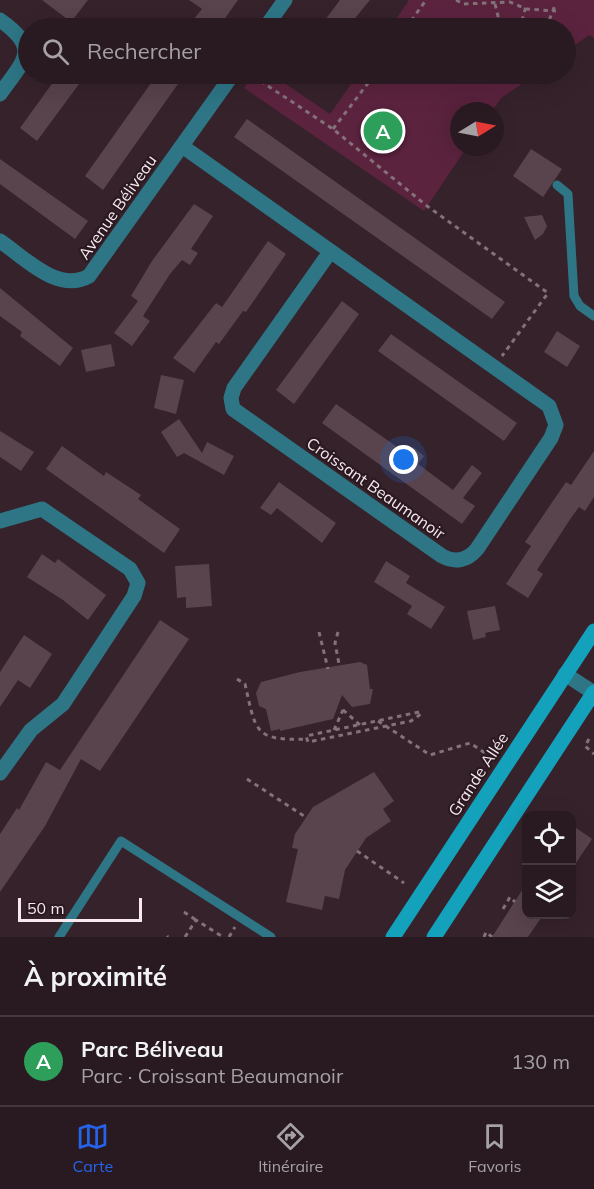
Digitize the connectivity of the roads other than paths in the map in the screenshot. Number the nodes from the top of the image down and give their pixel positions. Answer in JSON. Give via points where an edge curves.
{"nodes":[{"id":1,"x":285,"y":0,"type":"edge"},
{"id":2,"x":272,"y":18,"type":"edge"},
{"id":3,"x":0,"y":20,"type":"edge"},
{"id":4,"x":18,"y":33,"type":"edge"},
{"id":5,"x":18,"y":68,"type":"edge"},
{"id":6,"x":226,"y":84,"type":"edge"},
{"id":7,"x":0,"y":93,"type":"edge"},
{"id":8,"x":182,"y":146,"type":"junction"},
{"id":9,"x":557,"y":185,"type":"dead end"},
{"id":10,"x":0,"y":240,"type":"edge"},
{"id":11,"x":330,"y":252,"type":"junction"},
{"id":12,"x":594,"y":316,"type":"edge"},
{"id":13,"x":0,"y":521,"type":"edge"},
{"id":14,"x":594,"y":631,"type":"edge"},
{"id":15,"x":565,"y":674,"type":"junction"},
{"id":16,"x":594,"y":693,"type":"edge"},
{"id":17,"x":0,"y":773,"type":"edge"},
{"id":18,"x":59,"y":937,"type":"edge"},
{"id":19,"x":271,"y":937,"type":"edge"},
{"id":20,"x":393,"y":937,"type":"edge"},
{"id":21,"x":434,"y":937,"type":"edge"}],
"edges":[{"from":1,"to":2,"type":"street"},
{"from":3,"to":4,"type":"street"},
{"from":5,"to":7,"type":"street"},
{"from":6,"to":8,"type":"street","name":"Avenue Béliveau"},
{"from":8,"to":10,"type":"street","name":"Avenue Béliveau","via":[[99,265],[82,280],[60,280]]},
{"from":8,"to":11,"type":"street","name":"Croissant Beaumanoir"},
{"from":9,"to":12,"type":"lane","via":[[568,194],[574,296]]},
{"from":11,"to":11,"type":"street","name":"Croissant Beaumanoir","via":[[553,411],[556,425],[551,438],[477,549],[467,558],[454,560],[442,556],[233,409],[234,388]]},
{"from":13,"to":17,"type":"street","via":[[42,509],[130,569],[138,583],[134,596],[63,704],[31,730]]},
{"from":14,"to":15,"type":"main road","name":"Grande Allée"},
{"from":15,"to":16,"type":"street"},
{"from":15,"to":20,"type":"main road","name":"Grande Allée"},
{"from":16,"to":21,"type":"main road"},
{"from":18,"to":19,"type":"lane","via":[[121,841]]}]}
